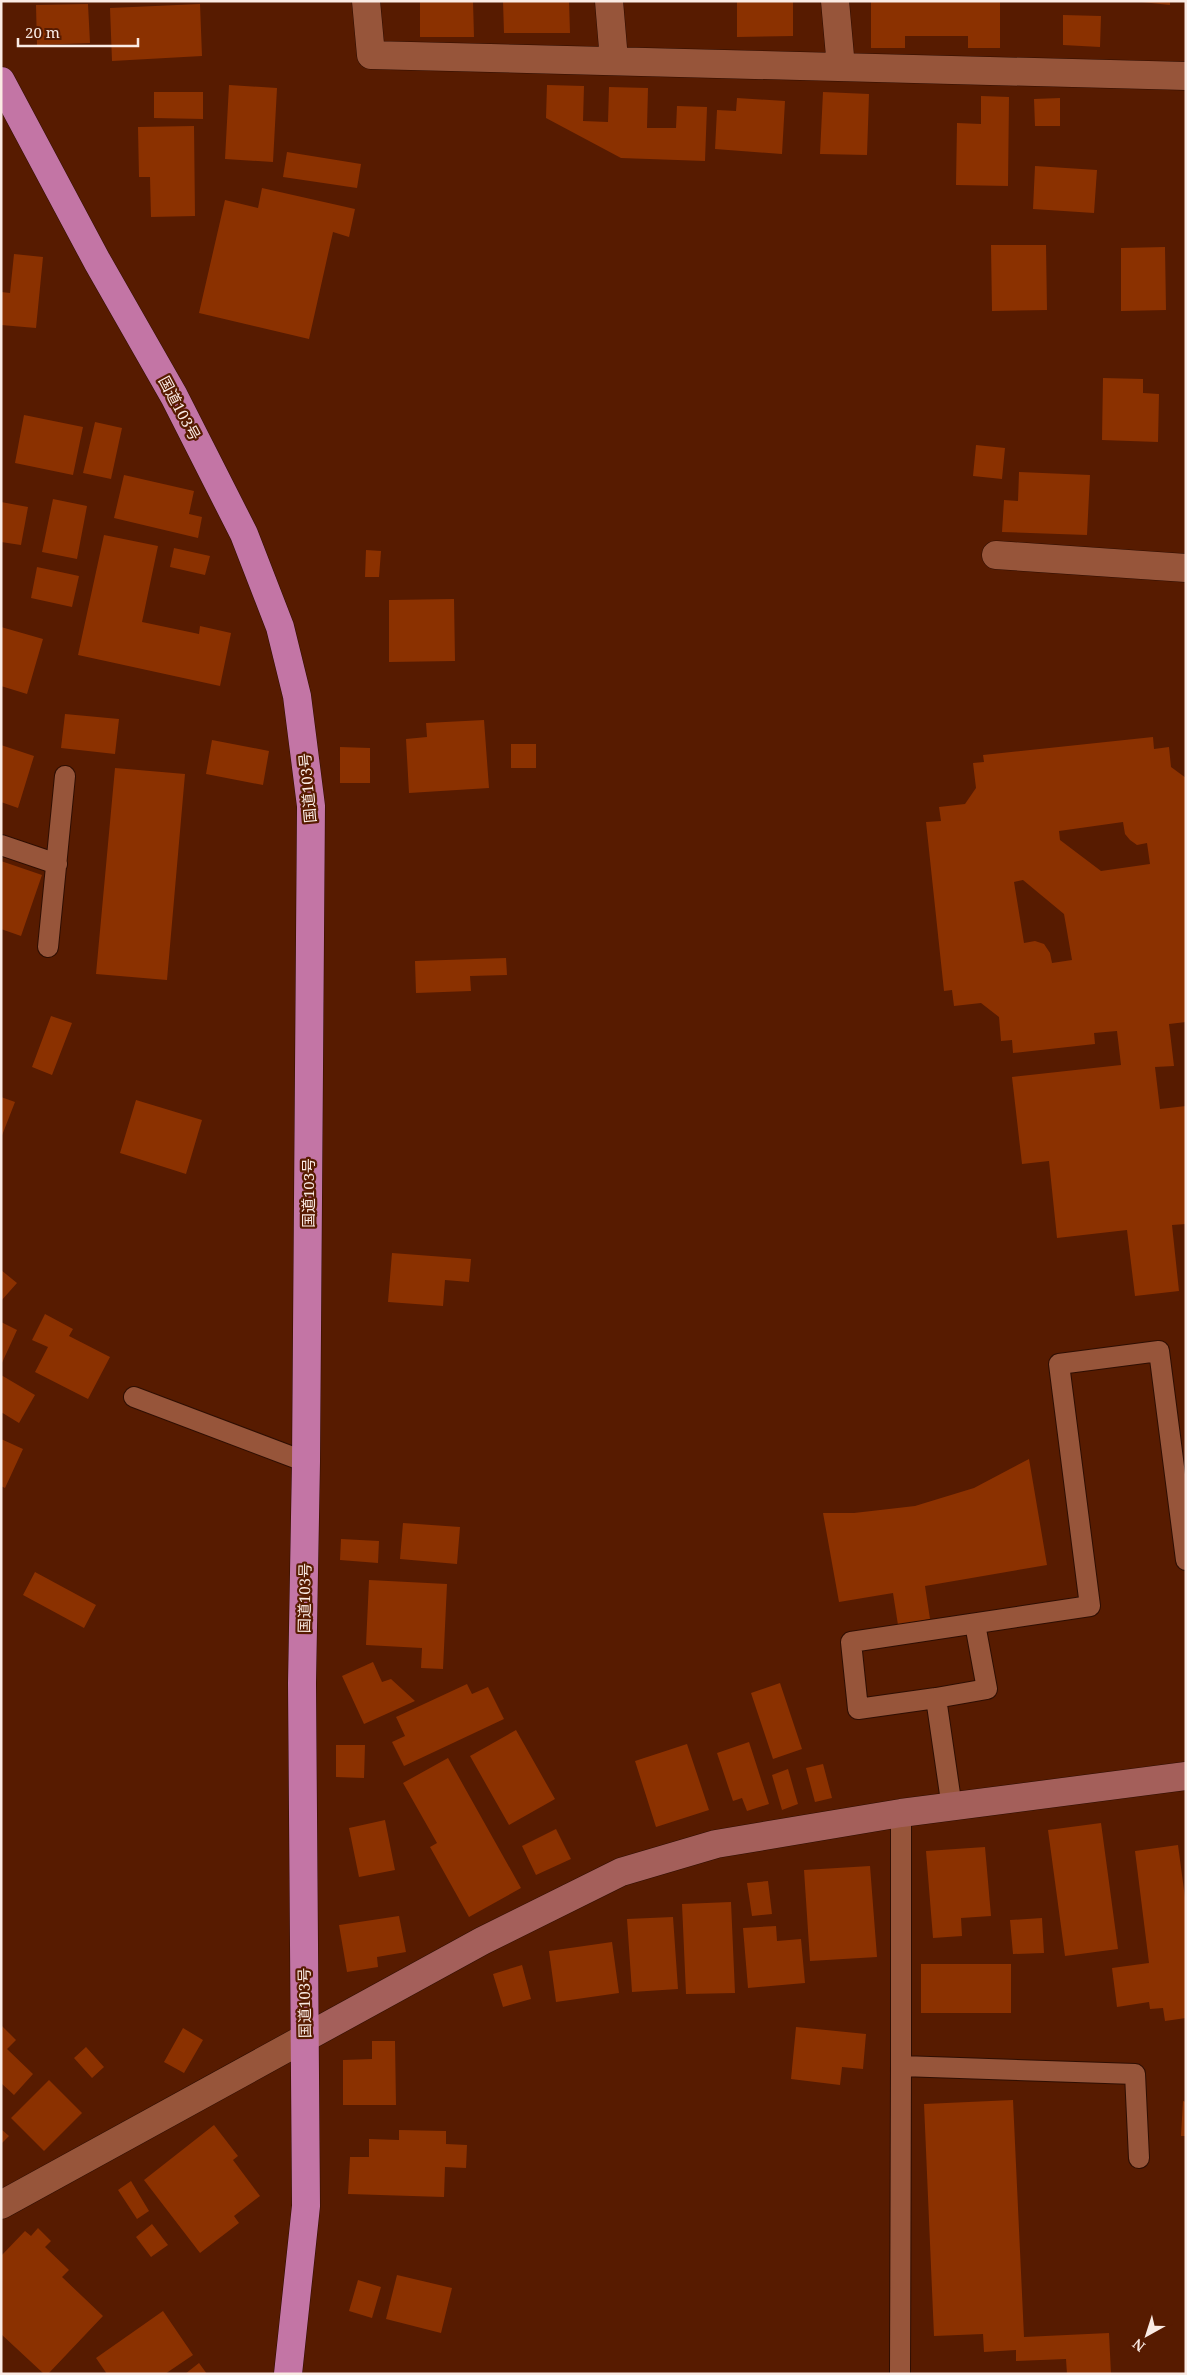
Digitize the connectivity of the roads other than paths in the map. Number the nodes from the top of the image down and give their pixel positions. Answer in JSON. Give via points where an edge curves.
{"nodes":[{"id":1,"x":366,"y":1,"type":"edge"},
{"id":2,"x":609,"y":1,"type":"edge"},
{"id":3,"x":835,"y":1,"type":"edge"},
{"id":4,"x":614,"y":60,"type":"junction"},
{"id":5,"x":841,"y":68,"type":"junction"},
{"id":6,"x":1186,"y":76,"type":"edge"},
{"id":7,"x":1,"y":81,"type":"edge"},
{"id":8,"x":996,"y":555,"type":"dead end"},
{"id":9,"x":1186,"y":568,"type":"edge"},
{"id":10,"x":66,"y":776,"type":"dead end"},
{"id":11,"x":1,"y":845,"type":"edge"},
{"id":12,"x":57,"y":864,"type":"junction"},
{"id":13,"x":48,"y":947,"type":"dead end"},
{"id":14,"x":134,"y":1397,"type":"dead end"},
{"id":15,"x":306,"y":1462,"type":"junction"},
{"id":16,"x":1186,"y":1560,"type":"edge"},
{"id":17,"x":975,"y":1624,"type":"junction"},
{"id":18,"x":936,"y":1698,"type":"junction"},
{"id":19,"x":1186,"y":1776,"type":"edge"},
{"id":20,"x":952,"y":1808,"type":"junction"},
{"id":21,"x":901,"y":1813,"type":"junction"},
{"id":22,"x":305,"y":2038,"type":"junction"},
{"id":23,"x":901,"y":2066,"type":"junction"},
{"id":24,"x":1138,"y":2158,"type":"dead end"},
{"id":25,"x":1,"y":2205,"type":"edge"},
{"id":26,"x":288,"y":2374,"type":"edge"},
{"id":27,"x":900,"y":2374,"type":"edge"}],
"edges":[{"from":1,"to":4,"type":"street","via":[[371,55]]},
{"from":2,"to":4,"type":"street"},
{"from":3,"to":5,"type":"street"},
{"from":4,"to":5,"type":"street"},
{"from":5,"to":6,"type":"street"},
{"from":7,"to":15,"type":"highway","name":"国道103号","via":[[174,396],[244,534],[280,627],[297,696],[311,806]]},
{"from":8,"to":9,"type":"street"},
{"from":10,"to":12,"type":"lane"},
{"from":11,"to":12,"type":"lane"},
{"from":12,"to":13,"type":"lane"},
{"from":14,"to":15,"type":"lane"},
{"from":15,"to":22,"type":"highway","name":"国道103号","via":[[302,1683]]},
{"from":16,"to":17,"type":"lane","via":[[1159,1351],[1059,1364],[1090,1606]]},
{"from":17,"to":18,"type":"lane","via":[[987,1689]]},
{"from":17,"to":18,"type":"lane","via":[[851,1642],[858,1709]]},
{"from":18,"to":20,"type":"lane"},
{"from":19,"to":20,"type":"street"},
{"from":20,"to":21,"type":"street"},
{"from":21,"to":22,"type":"street","via":[[716,1844],[621,1872],[482,1941]]},
{"from":21,"to":23,"type":"lane"},
{"from":22,"to":25,"type":"street"},
{"from":22,"to":26,"type":"highway","name":"国道103号","via":[[306,2206]]},
{"from":23,"to":24,"type":"lane","via":[[1135,2074]]},
{"from":23,"to":27,"type":"lane"}]}
